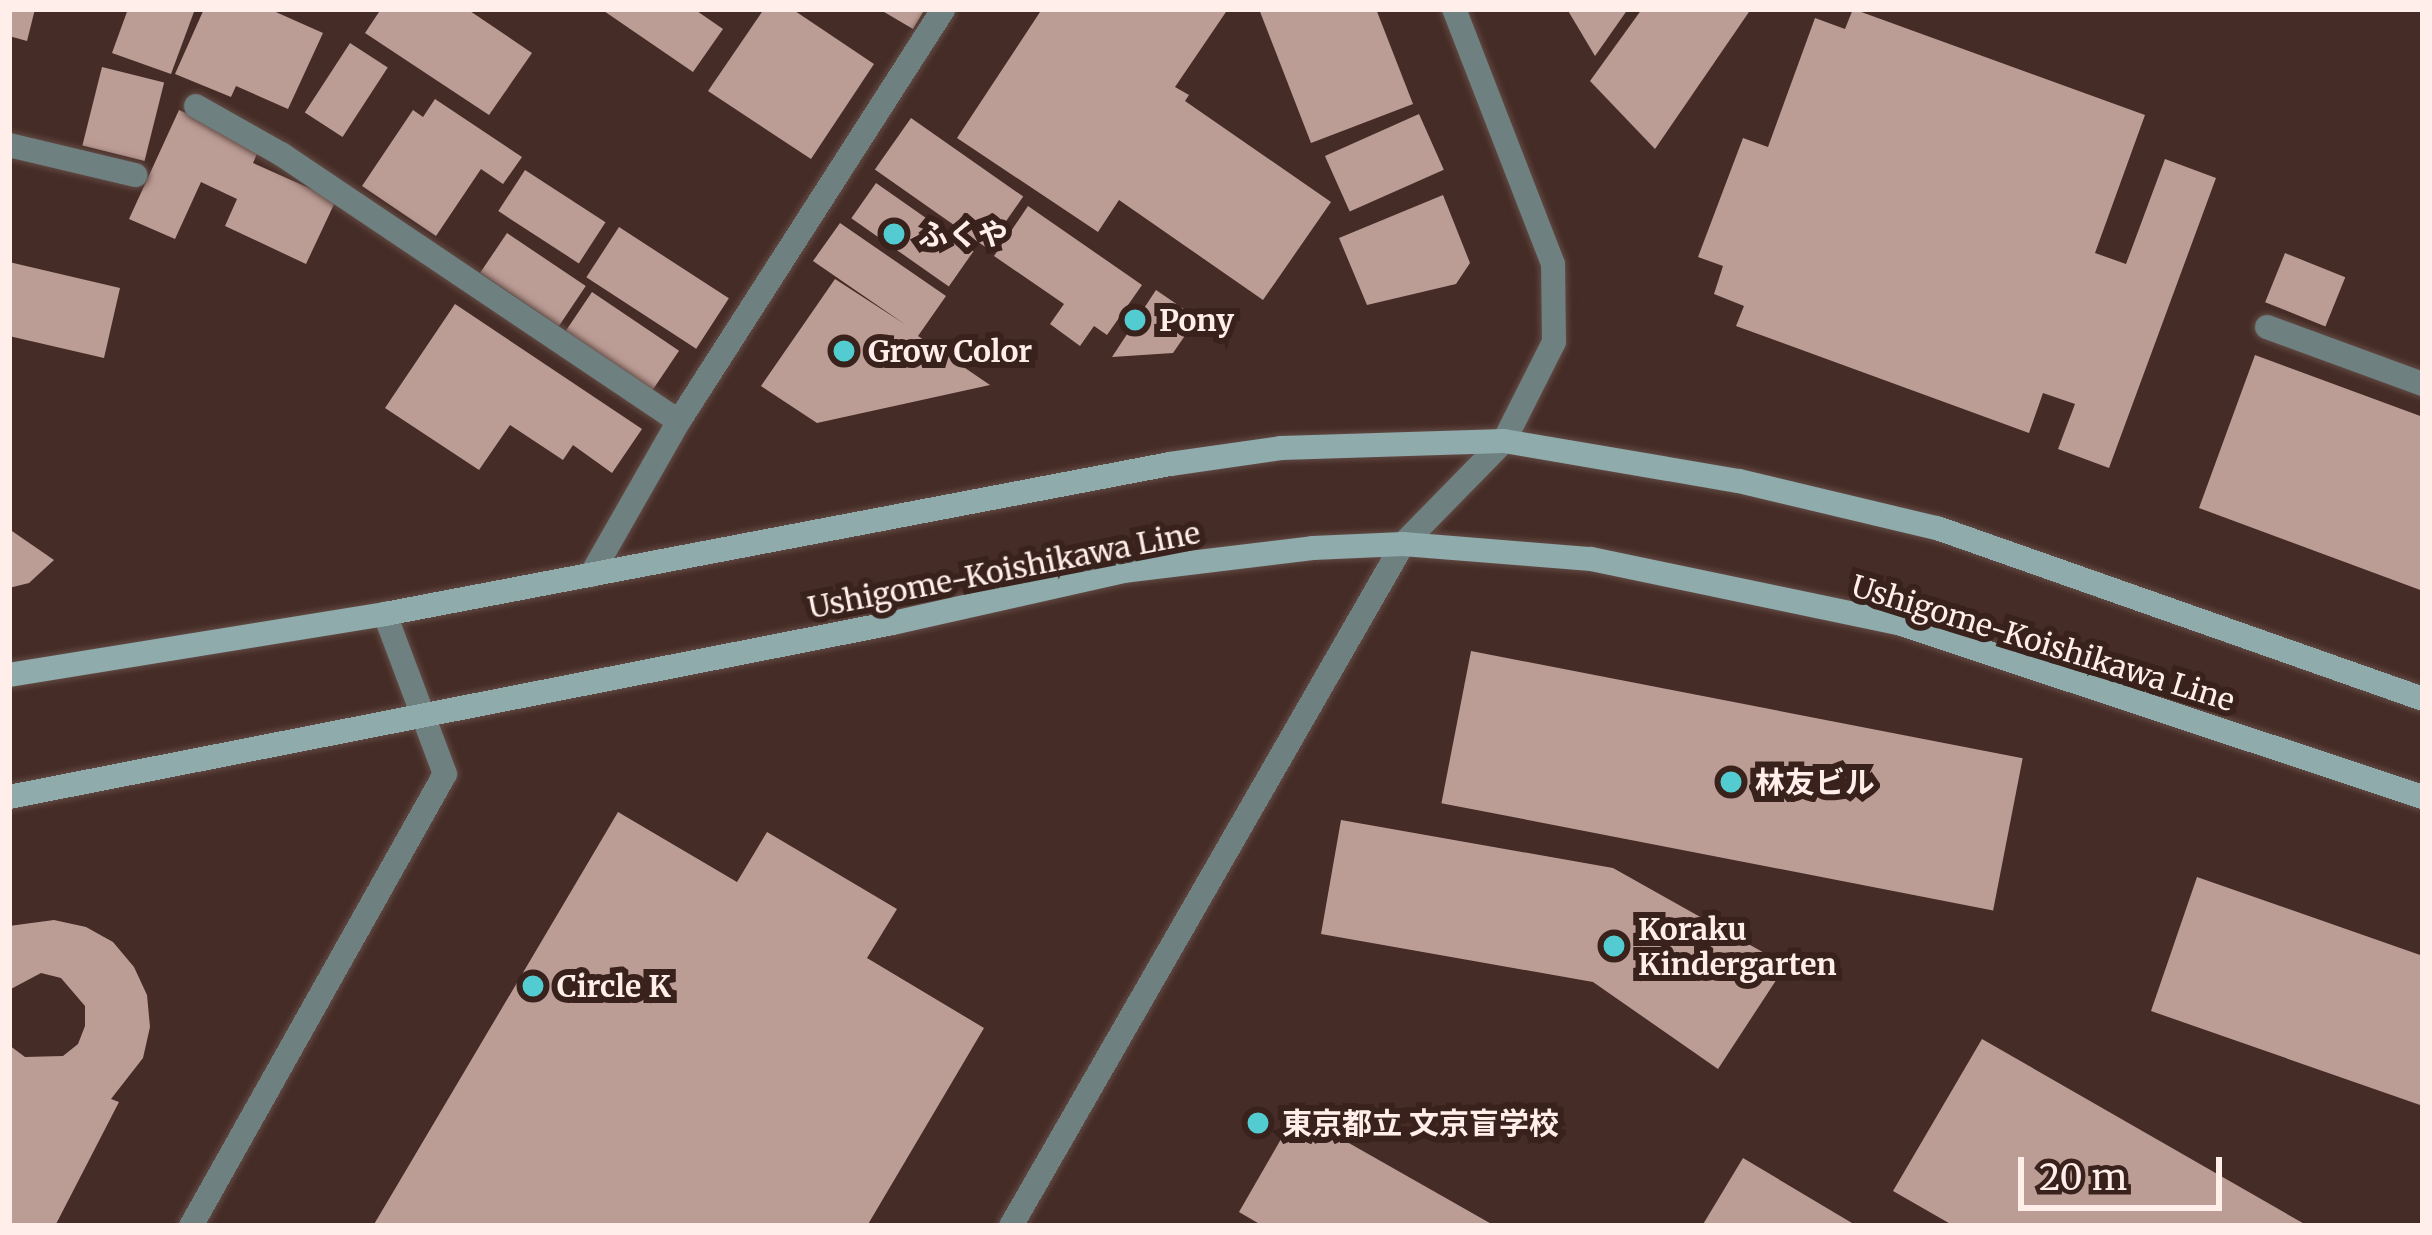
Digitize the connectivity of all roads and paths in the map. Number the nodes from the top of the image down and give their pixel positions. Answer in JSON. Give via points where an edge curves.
{"nodes":[{"id":1,"x":943,"y":9,"type":"edge"},
{"id":2,"x":1454,"y":9,"type":"edge"},
{"id":3,"x":196,"y":106,"type":"dead end"},
{"id":4,"x":9,"y":145,"type":"edge"},
{"id":5,"x":134,"y":175,"type":"dead end"},
{"id":6,"x":2267,"y":327,"type":"dead end"},
{"id":7,"x":2423,"y":384,"type":"edge"},
{"id":8,"x":679,"y":421,"type":"junction"},
{"id":9,"x":1504,"y":441,"type":"junction"},
{"id":10,"x":1403,"y":544,"type":"junction"},
{"id":11,"x":591,"y":575,"type":"junction"},
{"id":12,"x":385,"y":614,"type":"junction"},
{"id":13,"x":9,"y":675,"type":"edge"},
{"id":14,"x":2423,"y":699,"type":"edge"},
{"id":15,"x":427,"y":713,"type":"junction"},
{"id":16,"x":9,"y":797,"type":"edge"},
{"id":17,"x":2423,"y":797,"type":"edge"},
{"id":18,"x":191,"y":1226,"type":"edge"},
{"id":19,"x":1011,"y":1226,"type":"edge"}],
"edges":[{"from":1,"to":8,"type":"street"},
{"from":2,"to":9,"type":"street","via":[[1553,264],[1555,342]]},
{"from":3,"to":8,"type":"street","via":[[281,154]]},
{"from":4,"to":5,"type":"street"},
{"from":6,"to":7,"type":"street"},
{"from":8,"to":11,"type":"street"},
{"from":9,"to":10,"type":"street"},
{"from":9,"to":11,"type":"main road","via":[[1281,448],[1171,464]]},
{"from":9,"to":14,"type":"main road","via":[[1739,481],[1937,528]]},
{"from":10,"to":15,"type":"main road","name":"Ushigome-Koishikawa Line","via":[[1123,571]]},
{"from":10,"to":17,"type":"main road","name":"Ushigome-Koishikawa Line","via":[[1591,559],[1901,624]]},
{"from":10,"to":19,"type":"street"},
{"from":11,"to":12,"type":"main road"},
{"from":12,"to":13,"type":"main road"},
{"from":12,"to":15,"type":"street"},
{"from":15,"to":16,"type":"main road","name":"Ushigome-Koishikawa Line"},
{"from":15,"to":18,"type":"street","via":[[445,774]]}]}
